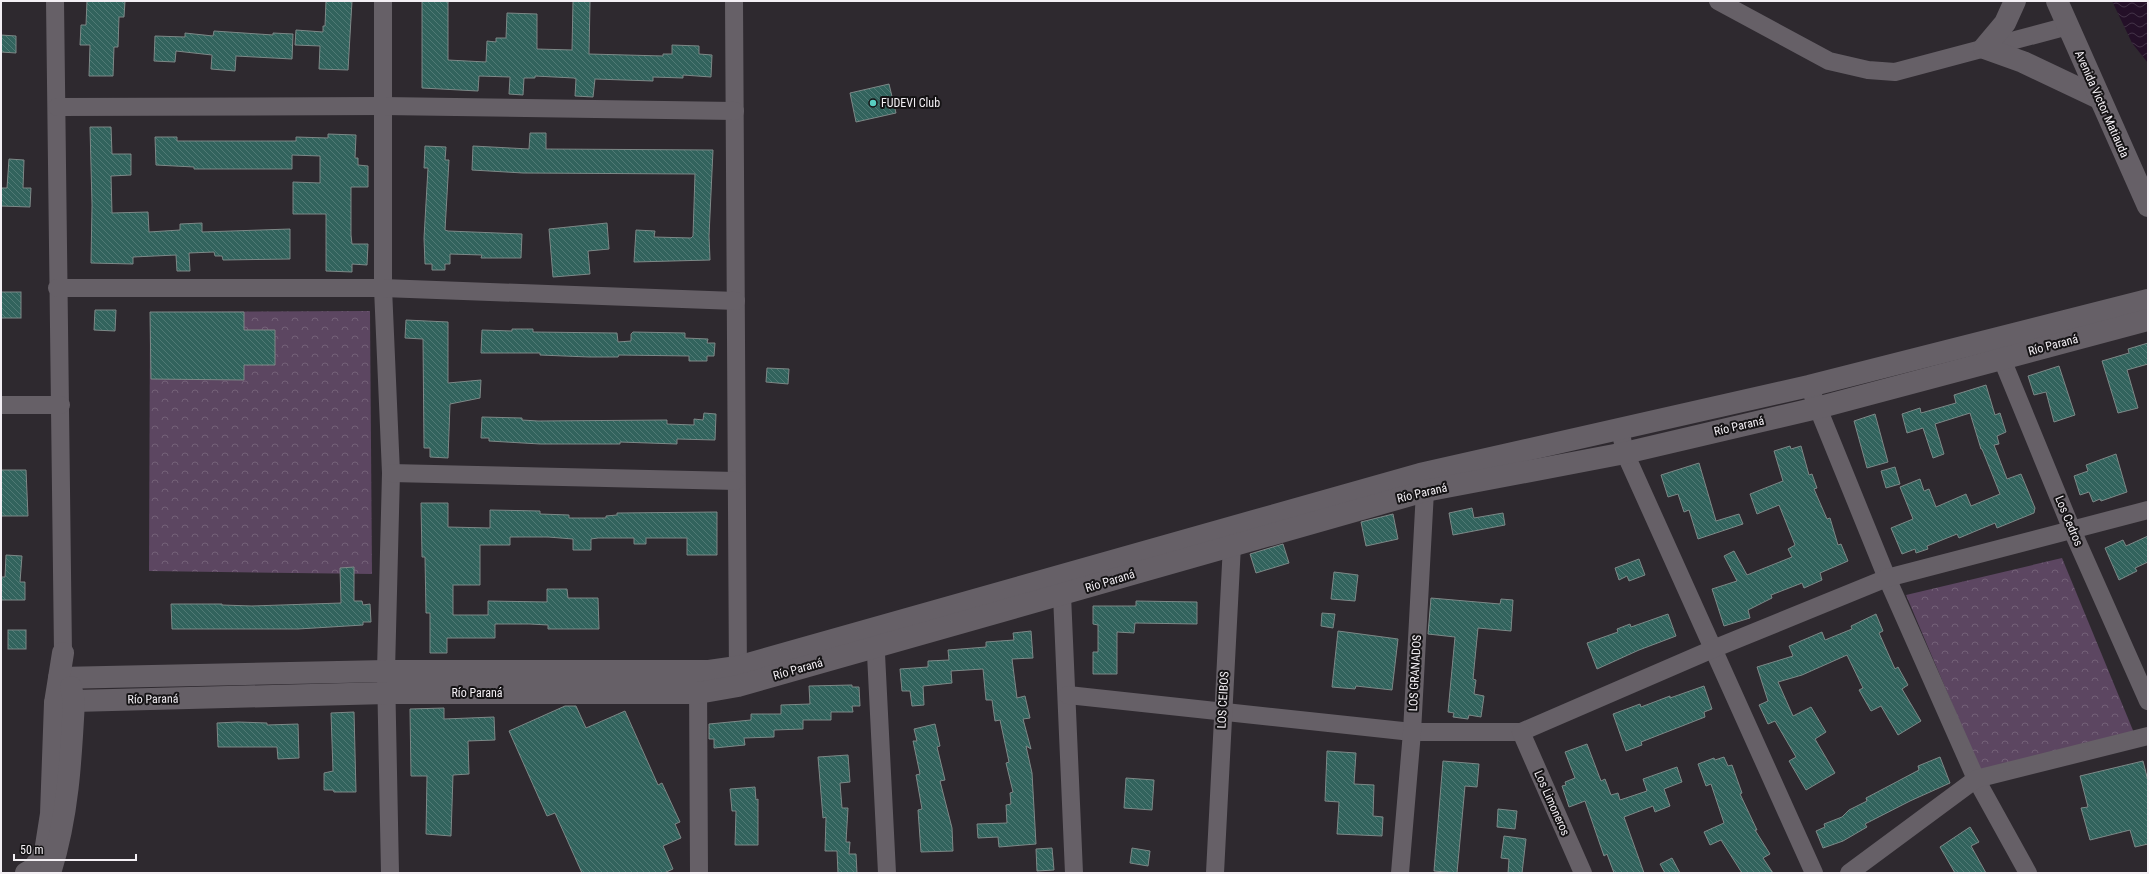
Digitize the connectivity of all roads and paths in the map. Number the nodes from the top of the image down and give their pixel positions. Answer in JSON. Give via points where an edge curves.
{"nodes":[{"id":1,"x":55,"y":1,"type":"edge"},
{"id":2,"x":383,"y":1,"type":"edge"},
{"id":3,"x":734,"y":1,"type":"edge"},
{"id":4,"x":1718,"y":1,"type":"edge"},
{"id":5,"x":2015,"y":1,"type":"edge"},
{"id":6,"x":2057,"y":1,"type":"edge"},
{"id":7,"x":2068,"y":26,"type":"junction"},
{"id":8,"x":1984,"y":48,"type":"junction"},
{"id":9,"x":2099,"y":98,"type":"junction"},
{"id":10,"x":383,"y":106,"type":"junction"},
{"id":11,"x":57,"y":107,"type":"junction"},
{"id":12,"x":735,"y":111,"type":"junction"},
{"id":13,"x":2148,"y":206,"type":"edge"},
{"id":14,"x":58,"y":288,"type":"junction"},
{"id":15,"x":383,"y":288,"type":"junction"},
{"id":16,"x":2148,"y":300,"type":"edge"},
{"id":17,"x":736,"y":301,"type":"junction"},
{"id":18,"x":2148,"y":320,"type":"edge"},
{"id":19,"x":1994,"y":339,"type":"junction"},
{"id":20,"x":2001,"y":359,"type":"junction"},
{"id":21,"x":1809,"y":386,"type":"junction"},
{"id":22,"x":1,"y":405,"type":"edge"},
{"id":23,"x":61,"y":405,"type":"junction"},
{"id":24,"x":1817,"y":408,"type":"junction"},
{"id":25,"x":1620,"y":429,"type":"junction"},
{"id":26,"x":1625,"y":453,"type":"junction"},
{"id":27,"x":391,"y":473,"type":"junction"},
{"id":28,"x":736,"y":481,"type":"junction"},
{"id":29,"x":1422,"y":483,"type":"junction"},
{"id":30,"x":2148,"y":510,"type":"edge"},
{"id":31,"x":2072,"y":530,"type":"junction"},
{"id":32,"x":1230,"y":536,"type":"junction"},
{"id":33,"x":1887,"y":578,"type":"junction"},
{"id":34,"x":1060,"y":586,"type":"junction"},
{"id":35,"x":875,"y":638,"type":"junction"},
{"id":36,"x":1713,"y":649,"type":"junction"},
{"id":37,"x":62,"y":653,"type":"joint"},
{"id":38,"x":386,"y":671,"type":"junction"},
{"id":39,"x":698,"y":671,"type":"junction"},
{"id":40,"x":738,"y":676,"type":"junction"},
{"id":41,"x":64,"y":678,"type":"junction"},
{"id":42,"x":387,"y":693,"type":"junction"},
{"id":43,"x":698,"y":693,"type":"junction"},
{"id":44,"x":1068,"y":695,"type":"junction"},
{"id":45,"x":2148,"y":701,"type":"edge"},
{"id":46,"x":64,"y":702,"type":"junction"},
{"id":47,"x":1223,"y":712,"type":"junction"},
{"id":48,"x":1412,"y":732,"type":"junction"},
{"id":49,"x":1522,"y":732,"type":"junction"},
{"id":50,"x":2148,"y":736,"type":"edge"},
{"id":51,"x":1976,"y":779,"type":"junction"},
{"id":52,"x":26,"y":873,"type":"edge"},
{"id":53,"x":50,"y":873,"type":"edge"},
{"id":54,"x":390,"y":873,"type":"edge"},
{"id":55,"x":699,"y":873,"type":"edge"},
{"id":56,"x":887,"y":873,"type":"edge"},
{"id":57,"x":1074,"y":873,"type":"edge"},
{"id":58,"x":1215,"y":873,"type":"edge"},
{"id":59,"x":1400,"y":873,"type":"edge"},
{"id":60,"x":1583,"y":873,"type":"edge"},
{"id":61,"x":1814,"y":873,"type":"edge"},
{"id":62,"x":1849,"y":873,"type":"edge"},
{"id":63,"x":2028,"y":873,"type":"edge"}],
"edges":[{"from":1,"to":11,"type":"street"},
{"from":2,"to":10,"type":"street"},
{"from":3,"to":12,"type":"street"},
{"from":4,"to":8,"type":"street","via":[[1829,61],[1868,70],[1895,72]]},
{"from":5,"to":8,"type":"street","via":[[2005,23]]},
{"from":6,"to":7,"type":"street","name":"Avenida Victor Matiauda"},
{"from":7,"to":8,"type":"street"},
{"from":7,"to":9,"type":"street","name":"Avenida Victor Matiauda"},
{"from":8,"to":9,"type":"street","via":[[2023,62]]},
{"from":9,"to":13,"type":"street","name":"Avenida Victor Matiauda"},
{"from":10,"to":11,"type":"street"},
{"from":10,"to":12,"type":"street"},
{"from":10,"to":15,"type":"street"},
{"from":11,"to":14,"type":"street"},
{"from":12,"to":17,"type":"street"},
{"from":14,"to":15,"type":"street"},
{"from":14,"to":23,"type":"street"},
{"from":15,"to":17,"type":"street"},
{"from":15,"to":27,"type":"street"},
{"from":16,"to":19,"type":"street","name":"Río Paraná"},
{"from":17,"to":28,"type":"street"},
{"from":18,"to":20,"type":"street","name":"Río Paraná"},
{"from":19,"to":20,"type":"street","name":"Los Cedros"},
{"from":19,"to":21,"type":"street","name":"Río Paraná"},
{"from":20,"to":24,"type":"street","name":"Río Paraná"},
{"from":20,"to":31,"type":"street","name":"Los Cedros"},
{"from":21,"to":24,"type":"street"},
{"from":21,"to":25,"type":"street","name":"Río Paraná"},
{"from":22,"to":23,"type":"street"},
{"from":23,"to":37,"type":"street"},
{"from":24,"to":26,"type":"street","name":"Río Paraná"},
{"from":24,"to":33,"type":"street"},
{"from":25,"to":26,"type":"street"},
{"from":25,"to":29,"type":"street","name":"Río Paraná"},
{"from":26,"to":29,"type":"street","name":"Río Paraná"},
{"from":26,"to":36,"type":"street"},
{"from":27,"to":28,"type":"street"},
{"from":27,"to":38,"type":"street"},
{"from":28,"to":40,"type":"street"},
{"from":29,"to":32,"type":"street","name":"Río Paraná"},
{"from":29,"to":48,"type":"street","name":"LOS GRANADOS"},
{"from":30,"to":31,"type":"street"},
{"from":31,"to":33,"type":"street"},
{"from":31,"to":45,"type":"street","name":"Los Cedros"},
{"from":32,"to":34,"type":"street","name":"Río Paraná"},
{"from":32,"to":47,"type":"street","name":"LOS CEIBOS"},
{"from":33,"to":36,"type":"street"},
{"from":33,"to":51,"type":"street"},
{"from":34,"to":35,"type":"street","name":"Río Paraná"},
{"from":34,"to":44,"type":"street"},
{"from":35,"to":40,"type":"street","name":"Río Paraná"},
{"from":35,"to":56,"type":"street"},
{"from":36,"to":49,"type":"street"},
{"from":36,"to":61,"type":"street"},
{"from":37,"to":41,"type":"street"},
{"from":38,"to":39,"type":"street","name":"Río Paraná"},
{"from":38,"to":41,"type":"street","name":"Río Paraná"},
{"from":38,"to":42,"type":"street"},
{"from":39,"to":40,"type":"street","name":"Río Paraná"},
{"from":39,"to":43,"type":"street"},
{"from":40,"to":43,"type":"street","name":"Río Paraná"},
{"from":41,"to":46,"type":"street"},
{"from":42,"to":43,"type":"street","name":"Río Paraná"},
{"from":42,"to":46,"type":"street","name":"Río Paraná"},
{"from":42,"to":54,"type":"street"},
{"from":43,"to":55,"type":"street"},
{"from":44,"to":47,"type":"street"},
{"from":44,"to":57,"type":"street"},
{"from":46,"to":52,"type":"street","via":[[44,852],[33,869]]},
{"from":46,"to":53,"type":"street","via":[[69,788]]},
{"from":47,"to":48,"type":"street"},
{"from":47,"to":58,"type":"street","name":"LOS CEIBOS"},
{"from":48,"to":49,"type":"street"},
{"from":48,"to":59,"type":"street","name":"LOS GRANADOS"},
{"from":49,"to":60,"type":"street","name":"Los Limoneros"},
{"from":50,"to":51,"type":"street"},
{"from":51,"to":62,"type":"street"},
{"from":51,"to":63,"type":"street"}]}
